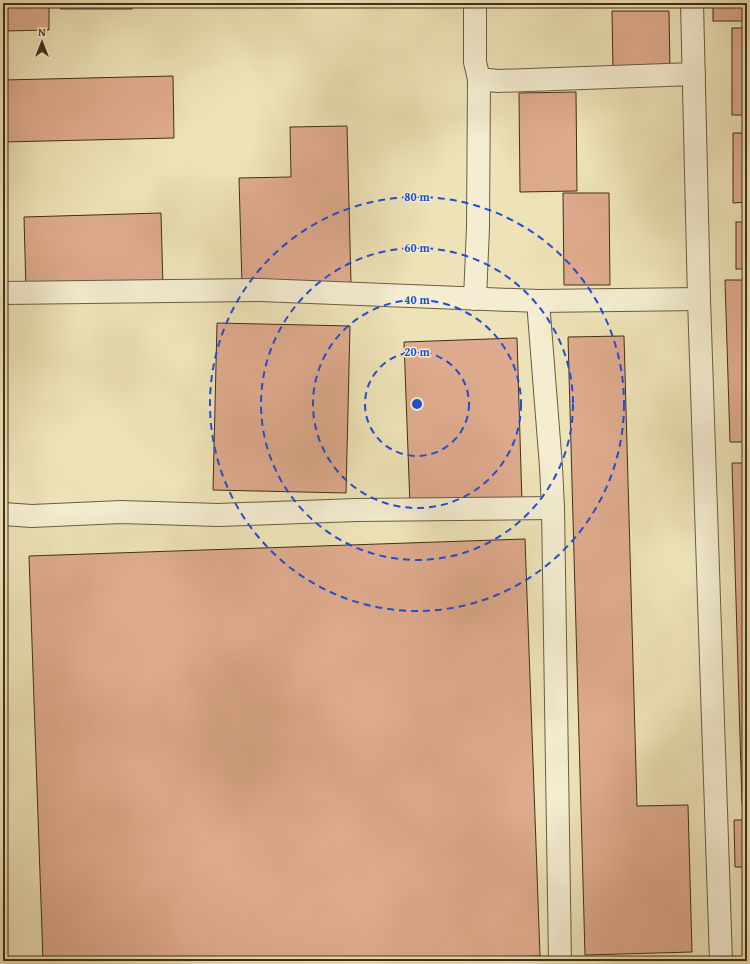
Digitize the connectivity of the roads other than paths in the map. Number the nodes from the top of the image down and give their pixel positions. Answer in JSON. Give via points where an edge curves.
{"nodes":[{"id":1,"x":475,"y":3,"type":"edge"},
{"id":2,"x":692,"y":3,"type":"edge"},
{"id":3,"x":694,"y":74,"type":"junction"},
{"id":4,"x":479,"y":79,"type":"junction"},
{"id":5,"x":3,"y":293,"type":"edge"},
{"id":6,"x":475,"y":299,"type":"junction"},
{"id":7,"x":699,"y":299,"type":"junction"},
{"id":8,"x":538,"y":301,"type":"junction"},
{"id":9,"x":553,"y":508,"type":"junction"},
{"id":10,"x":3,"y":514,"type":"edge"},
{"id":11,"x":560,"y":961,"type":"edge"},
{"id":12,"x":721,"y":961,"type":"edge"}],
"edges":[{"from":1,"to":4,"type":"lane","via":[[475,62]]},
{"from":2,"to":3,"type":"lane"},
{"from":3,"to":4,"type":"lane","via":[[498,81]]},
{"from":3,"to":7,"type":"lane"},
{"from":4,"to":6,"type":"lane"},
{"from":5,"to":6,"type":"lane","via":[[260,290]]},
{"from":6,"to":8,"type":"lane"},
{"from":7,"to":8,"type":"lane"},
{"from":7,"to":12,"type":"lane"},
{"from":8,"to":9,"type":"lane"},
{"from":9,"to":10,"type":"lane","via":[[356,510],[218,515],[121,512],[32,516]]},
{"from":9,"to":11,"type":"lane"}]}
